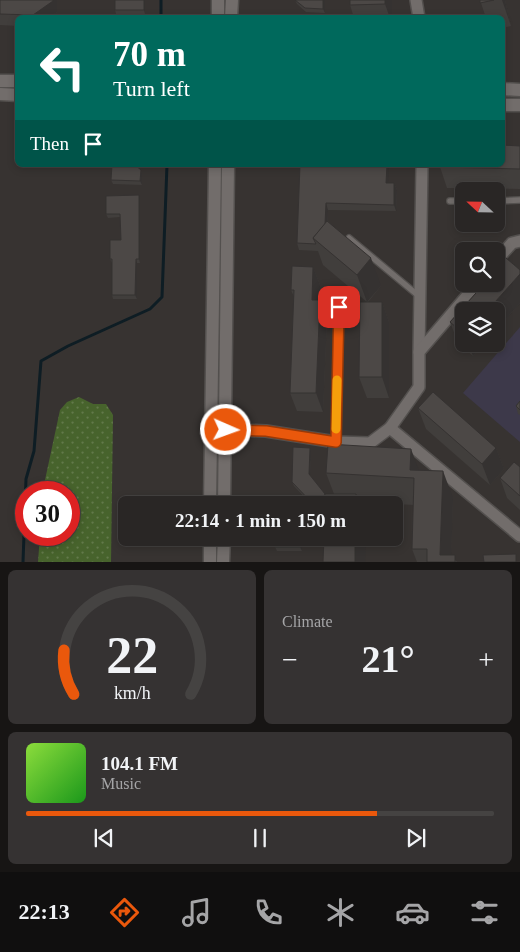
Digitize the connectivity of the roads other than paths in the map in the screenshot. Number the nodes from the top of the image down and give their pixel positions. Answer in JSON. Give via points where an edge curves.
{"nodes":[{"id":1,"x":218,"y":0,"type":"edge"},
{"id":2,"x":232,"y":0,"type":"edge"},
{"id":3,"x":416,"y":0,"type":"edge"},
{"id":4,"x":218,"y":15,"type":"edge"},
{"id":5,"x":231,"y":15,"type":"edge"},
{"id":6,"x":418,"y":15,"type":"edge"},
{"id":7,"x":0,"y":80,"type":"edge"},
{"id":8,"x":15,"y":81,"type":"edge"},
{"id":9,"x":505,"y":89,"type":"edge"},
{"id":10,"x":520,"y":90,"type":"edge"},
{"id":11,"x":0,"y":94,"type":"edge"},
{"id":12,"x":15,"y":95,"type":"edge"},
{"id":13,"x":505,"y":105,"type":"edge"},
{"id":14,"x":520,"y":105,"type":"edge"},
{"id":15,"x":215,"y":167,"type":"edge"},
{"id":16,"x":228,"y":167,"type":"edge"},
{"id":17,"x":422,"y":167,"type":"edge"},
{"id":18,"x":505,"y":200,"type":"edge"},
{"id":19,"x":520,"y":200,"type":"edge"},
{"id":20,"x":450,"y":201,"type":"dead end"},
{"id":21,"x":455,"y":201,"type":"edge"},
{"id":22,"x":350,"y":238,"type":"edge"},
{"id":23,"x":520,"y":241,"type":"edge"},
{"id":24,"x":505,"y":251,"type":"edge"},
{"id":25,"x":470,"y":292,"type":"edge"},
{"id":26,"x":420,"y":297,"type":"junction"},
{"id":27,"x":339,"y":307,"type":"dead end"},
{"id":28,"x":419,"y":352,"type":"junction"},
{"id":29,"x":390,"y":428,"type":"junction"},
{"id":30,"x":211,"y":429,"type":"junction"},
{"id":31,"x":226,"y":430,"type":"junction"},
{"id":32,"x":336,"y":442,"type":"junction"},
{"id":33,"x":210,"y":496,"type":"edge"},
{"id":34,"x":224,"y":496,"type":"edge"},
{"id":35,"x":520,"y":536,"type":"edge"},
{"id":36,"x":210,"y":546,"type":"edge"},
{"id":37,"x":224,"y":546,"type":"edge"},
{"id":38,"x":210,"y":562,"type":"edge"},
{"id":39,"x":223,"y":562,"type":"edge"}],
"edges":[{"from":1,"to":4,"type":"main road"},
{"from":2,"to":5,"type":"main road"},
{"from":3,"to":6,"type":"street"},
{"from":7,"to":8,"type":"main road"},
{"from":9,"to":10,"type":"main road"},
{"from":11,"to":12,"type":"main road"},
{"from":13,"to":14,"type":"main road"},
{"from":15,"to":30,"type":"main road"},
{"from":16,"to":31,"type":"main road"},
{"from":17,"to":26,"type":"street"},
{"from":18,"to":19,"type":"lane"},
{"from":20,"to":21,"type":"lane"},
{"from":22,"to":26,"type":"lane"},
{"from":23,"to":24,"type":"street","via":[[512,243]]},
{"from":25,"to":28,"type":"street"},
{"from":26,"to":28,"type":"street"},
{"from":27,"to":32,"type":"lane"},
{"from":28,"to":29,"type":"street","via":[[419,387]]},
{"from":29,"to":32,"type":"street","via":[[370,444]]},
{"from":29,"to":35,"type":"street"},
{"from":30,"to":31,"type":"street"},
{"from":30,"to":33,"type":"main road"},
{"from":31,"to":32,"type":"street","via":[[266,431]]},
{"from":31,"to":34,"type":"main road"},
{"from":36,"to":38,"type":"main road"},
{"from":37,"to":39,"type":"main road"}]}
